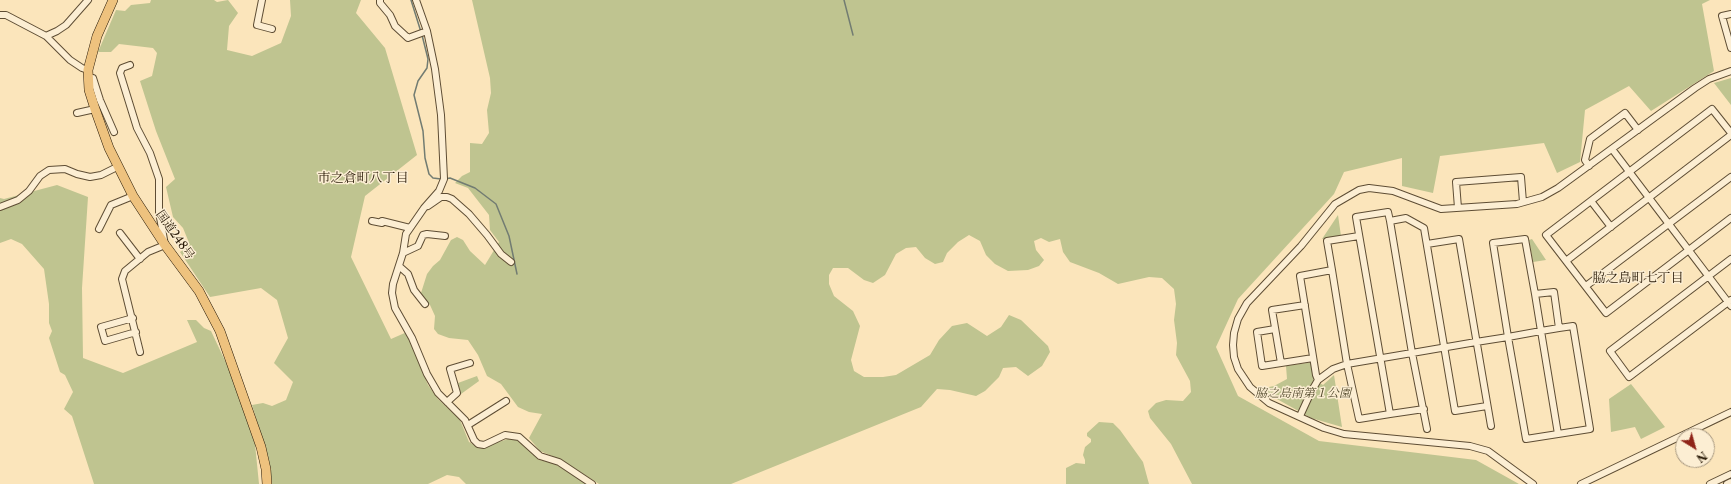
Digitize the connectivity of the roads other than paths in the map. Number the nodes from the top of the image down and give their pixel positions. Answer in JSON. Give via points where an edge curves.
{"nodes":[{"id":1,"x":88,"y":0,"type":"edge"},
{"id":2,"x":113,"y":0,"type":"edge"},
{"id":3,"x":262,"y":0,"type":"edge"},
{"id":4,"x":380,"y":0,"type":"edge"},
{"id":5,"x":416,"y":0,"type":"edge"},
{"id":6,"x":1731,"y":14,"type":"edge"},
{"id":7,"x":0,"y":15,"type":"edge"},
{"id":8,"x":272,"y":29,"type":"dead end"},
{"id":9,"x":428,"y":31,"type":"junction"},
{"id":10,"x":46,"y":36,"type":"junction"},
{"id":11,"x":1731,"y":48,"type":"edge"},
{"id":12,"x":130,"y":65,"type":"dead end"},
{"id":13,"x":1731,"y":71,"type":"edge"},
{"id":14,"x":88,"y":74,"type":"junction"},
{"id":15,"x":95,"y":109,"type":"junction"},
{"id":16,"x":77,"y":113,"type":"dead end"},
{"id":17,"x":1638,"y":130,"type":"junction"},
{"id":18,"x":114,"y":132,"type":"dead end"},
{"id":19,"x":1731,"y":134,"type":"edge"},
{"id":20,"x":1612,"y":149,"type":"junction"},
{"id":21,"x":1588,"y":166,"type":"junction"},
{"id":22,"x":117,"y":167,"type":"junction"},
{"id":23,"x":1629,"y":172,"type":"junction"},
{"id":24,"x":1731,"y":176,"type":"edge"},
{"id":25,"x":133,"y":196,"type":"junction"},
{"id":26,"x":1649,"y":198,"type":"junction"},
{"id":27,"x":1591,"y":201,"type":"junction"},
{"id":28,"x":1523,"y":202,"type":"junction"},
{"id":29,"x":0,"y":207,"type":"edge"},
{"id":30,"x":424,"y":208,"type":"junction"},
{"id":31,"x":1458,"y":208,"type":"junction"},
{"id":32,"x":1731,"y":218,"type":"edge"},
{"id":33,"x":372,"y":221,"type":"dead end"},
{"id":34,"x":1390,"y":221,"type":"junction"},
{"id":35,"x":1669,"y":224,"type":"junction"},
{"id":36,"x":1611,"y":227,"type":"junction"},
{"id":37,"x":410,"y":228,"type":"junction"},
{"id":38,"x":99,"y":229,"type":"dead end"},
{"id":39,"x":120,"y":233,"type":"dead end"},
{"id":40,"x":445,"y":236,"type":"dead end"},
{"id":41,"x":1359,"y":236,"type":"junction"},
{"id":42,"x":1427,"y":244,"type":"junction"},
{"id":43,"x":165,"y":245,"type":"junction"},
{"id":44,"x":1689,"y":250,"type":"junction"},
{"id":45,"x":403,"y":253,"type":"junction"},
{"id":46,"x":140,"y":259,"type":"junction"},
{"id":47,"x":1731,"y":259,"type":"edge"},
{"id":48,"x":1566,"y":261,"type":"junction"},
{"id":49,"x":511,"y":262,"type":"dead end"},
{"id":50,"x":400,"y":266,"type":"junction"},
{"id":51,"x":1332,"y":270,"type":"junction"},
{"id":52,"x":1708,"y":276,"type":"junction"},
{"id":53,"x":1586,"y":286,"type":"junction"},
{"id":54,"x":1535,"y":294,"type":"junction"},
{"id":55,"x":1730,"y":303,"type":"edge"},
{"id":56,"x":425,"y":304,"type":"dead end"},
{"id":57,"x":1305,"y":305,"type":"junction"},
{"id":58,"x":133,"y":318,"type":"junction"},
{"id":59,"x":1559,"y":328,"type":"junction"},
{"id":60,"x":1275,"y":329,"type":"junction"},
{"id":61,"x":136,"y":332,"type":"junction"},
{"id":62,"x":1541,"y":332,"type":"junction"},
{"id":63,"x":1508,"y":337,"type":"junction"},
{"id":64,"x":1476,"y":342,"type":"junction"},
{"id":65,"x":1444,"y":348,"type":"junction"},
{"id":66,"x":140,"y":352,"type":"dead end"},
{"id":67,"x":1412,"y":353,"type":"junction"},
{"id":68,"x":1313,"y":358,"type":"junction"},
{"id":69,"x":1380,"y":358,"type":"junction"},
{"id":70,"x":470,"y":363,"type":"dead end"},
{"id":71,"x":1281,"y":363,"type":"junction"},
{"id":72,"x":1347,"y":364,"type":"junction"},
{"id":73,"x":1318,"y":380,"type":"junction"},
{"id":74,"x":506,"y":401,"type":"dead end"},
{"id":75,"x":447,"y":402,"type":"junction"},
{"id":76,"x":1487,"y":406,"type":"junction"},
{"id":77,"x":1424,"y":409,"type":"junction"},
{"id":78,"x":1731,"y":412,"type":"edge"},
{"id":79,"x":1390,"y":414,"type":"junction"},
{"id":80,"x":1300,"y":416,"type":"junction"},
{"id":81,"x":468,"y":425,"type":"junction"},
{"id":82,"x":1491,"y":426,"type":"dead end"},
{"id":83,"x":1427,"y":429,"type":"dead end"},
{"id":84,"x":1558,"y":434,"type":"junction"},
{"id":85,"x":1731,"y":474,"type":"edge"},
{"id":86,"x":1731,"y":482,"type":"edge"},
{"id":87,"x":1585,"y":483,"type":"edge"},
{"id":88,"x":267,"y":484,"type":"edge"},
{"id":89,"x":592,"y":484,"type":"edge"},
{"id":90,"x":1533,"y":484,"type":"edge"},
{"id":91,"x":1710,"y":484,"type":"edge"},
{"id":92,"x":1727,"y":484,"type":"edge"}],
"edges":[{"from":1,"to":10,"type":"street","via":[[66,25]]},
{"from":2,"to":14,"type":"highway","name":"国道248号","via":[[98,36]]},
{"from":3,"to":8,"type":"street","via":[[257,25]]},
{"from":4,"to":9,"type":"street","via":[[395,26],[408,38]]},
{"from":5,"to":9,"type":"street"},
{"from":6,"to":11,"type":"street","via":[[1722,16]]},
{"from":7,"to":10,"type":"street","via":[[6,15]]},
{"from":9,"to":30,"type":"street","via":[[441,116],[444,179],[439,191]]},
{"from":10,"to":14,"type":"street"},
{"from":12,"to":43,"type":"street","via":[[122,68],[120,73],[138,128],[159,179],[159,212]]},
{"from":13,"to":17,"type":"street","via":[[1694,88]]},
{"from":14,"to":15,"type":"highway","name":"国道248号","via":[[89,90]]},
{"from":14,"to":18,"type":"street","via":[[93,78]]},
{"from":15,"to":16,"type":"street"},
{"from":15,"to":22,"type":"highway","name":"国道248号"},
{"from":17,"to":20,"type":"street"},
{"from":17,"to":21,"type":"street","via":[[1625,112],[1590,139],[1585,160]]},
{"from":19,"to":23,"type":"street","via":[[1712,109]]},
{"from":19,"to":26,"type":"street"},
{"from":20,"to":21,"type":"street"},
{"from":20,"to":23,"type":"street"},
{"from":21,"to":28,"type":"street","via":[[1542,197]]},
{"from":22,"to":25,"type":"highway","name":"国道248号"},
{"from":22,"to":29,"type":"street","via":[[102,175],[90,177],[65,169],[49,170],[18,200]]},
{"from":23,"to":26,"type":"street"},
{"from":23,"to":27,"type":"street"},
{"from":24,"to":35,"type":"street"},
{"from":25,"to":38,"type":"street","via":[[111,205]]},
{"from":25,"to":43,"type":"highway","name":"国道248号"},
{"from":26,"to":35,"type":"street"},
{"from":26,"to":36,"type":"street"},
{"from":27,"to":36,"type":"street"},
{"from":27,"to":48,"type":"street","via":[[1546,235]]},
{"from":28,"to":31,"type":"street"},
{"from":28,"to":31,"type":"street","via":[[1521,177],[1456,182]]},
{"from":30,"to":37,"type":"street"},
{"from":30,"to":49,"type":"street","via":[[442,197],[452,199]]},
{"from":31,"to":80,"type":"street","via":[[1441,209],[1387,189],[1359,190],[1335,204],[1301,246],[1247,303],[1234,333],[1234,357],[1238,369],[1258,395],[1269,403]]},
{"from":32,"to":44,"type":"street"},
{"from":33,"to":37,"type":"street"},
{"from":34,"to":41,"type":"street","via":[[1388,212],[1356,217]]},
{"from":34,"to":42,"type":"street","via":[[1406,218],[1424,228]]},
{"from":34,"to":67,"type":"street"},
{"from":35,"to":44,"type":"street"},
{"from":35,"to":53,"type":"street"},
{"from":36,"to":48,"type":"street"},
{"from":37,"to":45,"type":"street","via":[[406,234]]},
{"from":39,"to":46,"type":"street"},
{"from":40,"to":45,"type":"street","via":[[423,235],[418,246]]},
{"from":41,"to":51,"type":"street","via":[[1327,242]]},
{"from":41,"to":69,"type":"street"},
{"from":42,"to":64,"type":"street","via":[[1459,239]]},
{"from":42,"to":65,"type":"street"},
{"from":43,"to":46,"type":"street","via":[[148,252]]},
{"from":43,"to":88,"type":"highway","name":"国道248号","via":[[199,291],[220,331],[261,447]]},
{"from":44,"to":52,"type":"street"},
{"from":44,"to":53,"type":"street","via":[[1606,313]]},
{"from":45,"to":50,"type":"street"},
{"from":46,"to":58,"type":"street","via":[[125,272],[122,279]]},
{"from":47,"to":52,"type":"street"},
{"from":48,"to":53,"type":"street"},
{"from":50,"to":56,"type":"street","via":[[408,274],[414,290]]},
{"from":50,"to":75,"type":"street","via":[[393,289],[395,308],[412,338],[427,374],[438,393]]},
{"from":51,"to":57,"type":"street","via":[[1300,276]]},
{"from":51,"to":72,"type":"street"},
{"from":52,"to":55,"type":"street"},
{"from":52,"to":55,"type":"street","via":[[1610,351],[1629,377]]},
{"from":54,"to":59,"type":"street","via":[[1554,292]]},
{"from":54,"to":62,"type":"street"},
{"from":54,"to":63,"type":"street","via":[[1525,239],[1494,243]]},
{"from":57,"to":60,"type":"street","via":[[1272,310]]},
{"from":57,"to":68,"type":"street"},
{"from":58,"to":61,"type":"street"},
{"from":58,"to":61,"type":"street","via":[[101,327],[104,341]]},
{"from":59,"to":62,"type":"street"},
{"from":59,"to":84,"type":"street","via":[[1573,326],[1590,429]]},
{"from":60,"to":71,"type":"street"},
{"from":60,"to":71,"type":"street","via":[[1257,332],[1262,366]]},
{"from":61,"to":66,"type":"street"},
{"from":62,"to":63,"type":"street"},
{"from":62,"to":84,"type":"street"},
{"from":63,"to":64,"type":"street"},
{"from":63,"to":84,"type":"street","via":[[1526,439]]},
{"from":64,"to":65,"type":"street"},
{"from":64,"to":76,"type":"street"},
{"from":65,"to":67,"type":"street"},
{"from":65,"to":76,"type":"street","via":[[1455,411]]},
{"from":67,"to":69,"type":"street"},
{"from":67,"to":77,"type":"street"},
{"from":68,"to":71,"type":"street"},
{"from":68,"to":73,"type":"street"},
{"from":69,"to":72,"type":"street"},
{"from":69,"to":79,"type":"street"},
{"from":70,"to":75,"type":"street","via":[[450,369],[457,393]]},
{"from":72,"to":73,"type":"street","via":[[1333,369]]},
{"from":72,"to":79,"type":"street","via":[[1359,419]]},
{"from":73,"to":80,"type":"street"},
{"from":74,"to":81,"type":"street"},
{"from":75,"to":81,"type":"street"},
{"from":76,"to":82,"type":"street"},
{"from":77,"to":79,"type":"street"},
{"from":77,"to":83,"type":"street"},
{"from":78,"to":87,"type":"street"},
{"from":80,"to":90,"type":"street","via":[[1324,428],[1344,434],[1470,446],[1488,451]]},
{"from":81,"to":89,"type":"street","via":[[478,444],[484,445],[505,435],[519,437],[540,456],[559,462]]},
{"from":85,"to":91,"type":"street"},
{"from":86,"to":92,"type":"street"}]}
